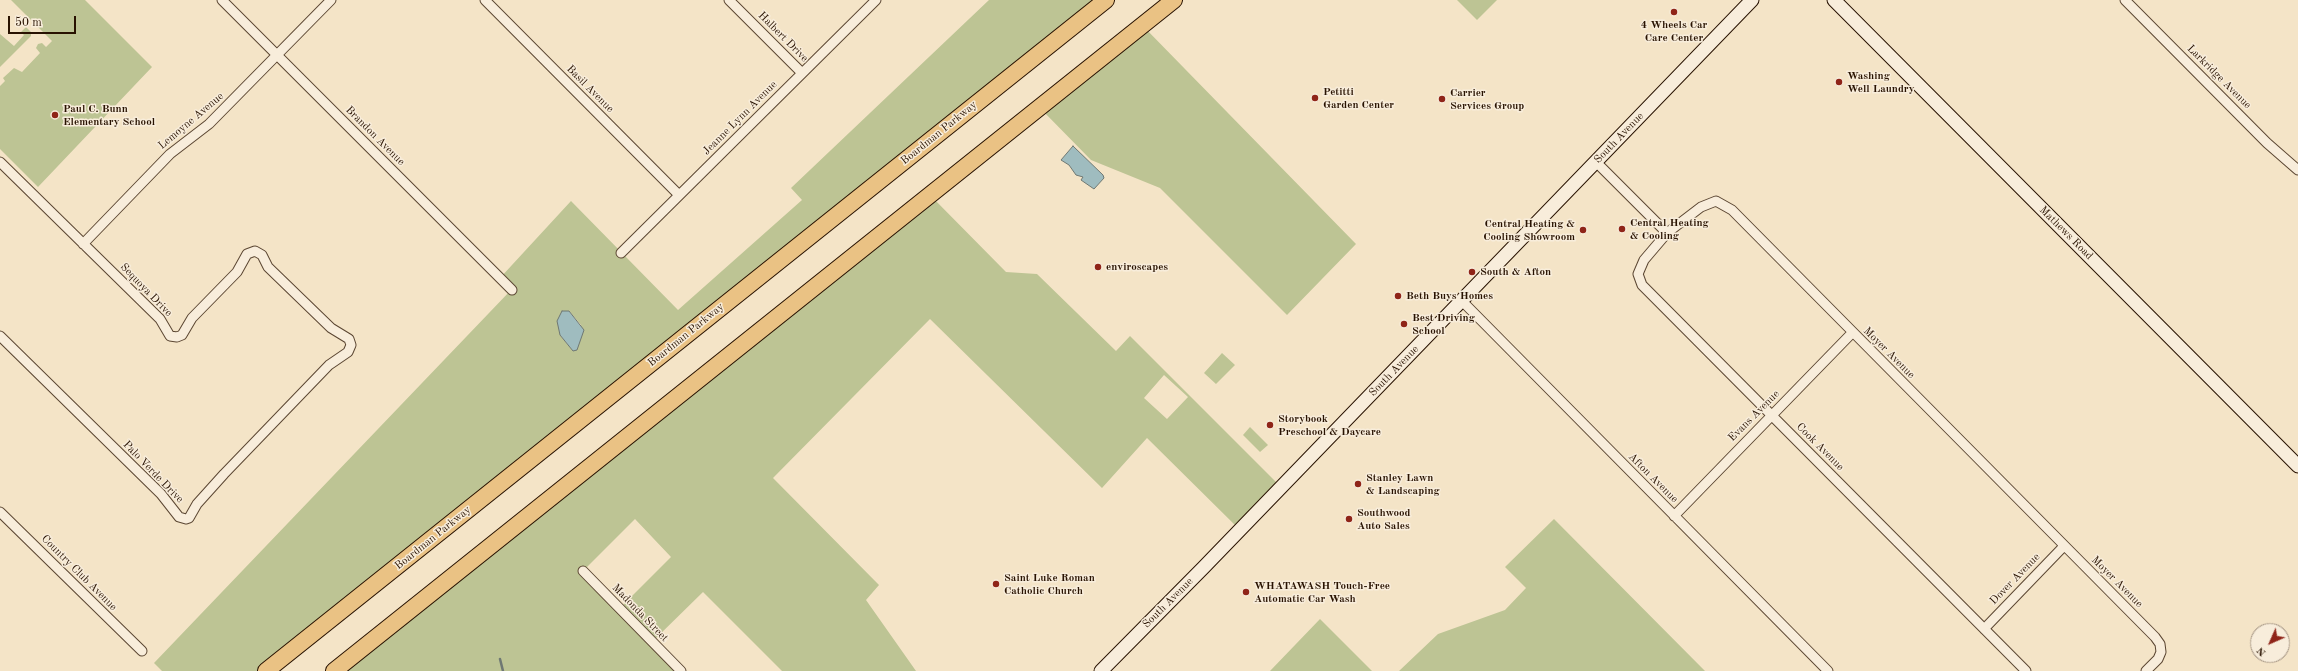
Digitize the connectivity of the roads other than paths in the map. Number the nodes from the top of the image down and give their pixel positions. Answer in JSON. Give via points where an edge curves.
{"nodes":[{"id":1,"x":222,"y":0,"type":"edge"},
{"id":2,"x":331,"y":0,"type":"edge"},
{"id":3,"x":485,"y":0,"type":"edge"},
{"id":4,"x":729,"y":0,"type":"edge"},
{"id":5,"x":876,"y":0,"type":"edge"},
{"id":6,"x":1106,"y":0,"type":"edge"},
{"id":7,"x":1174,"y":0,"type":"edge"},
{"id":8,"x":1752,"y":0,"type":"edge"},
{"id":9,"x":1834,"y":0,"type":"edge"},
{"id":10,"x":2125,"y":0,"type":"edge"},
{"id":11,"x":278,"y":56,"type":"junction"},
{"id":12,"x":802,"y":73,"type":"junction"},
{"id":13,"x":0,"y":162,"type":"edge"},
{"id":14,"x":1596,"y":162,"type":"junction"},
{"id":15,"x":2298,"y":170,"type":"edge"},
{"id":16,"x":679,"y":195,"type":"junction"},
{"id":17,"x":1668,"y":233,"type":"junction"},
{"id":18,"x":83,"y":244,"type":"junction"},
{"id":19,"x":621,"y":253,"type":"dead end"},
{"id":20,"x":512,"y":290,"type":"dead end"},
{"id":21,"x":1462,"y":300,"type":"junction"},
{"id":22,"x":1852,"y":333,"type":"junction"},
{"id":23,"x":0,"y":336,"type":"edge"},
{"id":24,"x":351,"y":345,"type":"joint"},
{"id":25,"x":1772,"y":416,"type":"junction"},
{"id":26,"x":2298,"y":466,"type":"edge"},
{"id":27,"x":0,"y":512,"type":"edge"},
{"id":28,"x":1674,"y":516,"type":"junction"},
{"id":29,"x":2064,"y":546,"type":"junction"},
{"id":30,"x":583,"y":571,"type":"dead end"},
{"id":31,"x":1984,"y":629,"type":"junction"},
{"id":32,"x":142,"y":651,"type":"dead end"},
{"id":33,"x":266,"y":671,"type":"edge"},
{"id":34,"x":334,"y":671,"type":"edge"},
{"id":35,"x":681,"y":671,"type":"edge"},
{"id":36,"x":1101,"y":671,"type":"edge"},
{"id":37,"x":1828,"y":671,"type":"edge"},
{"id":38,"x":2026,"y":671,"type":"edge"},
{"id":39,"x":2146,"y":671,"type":"edge"}],
"edges":[{"from":1,"to":11,"type":"street","name":"Brandon Avenue"},
{"from":2,"to":11,"type":"street","name":"Lemoyne Avenue"},
{"from":3,"to":16,"type":"street","name":"Basil Avenue"},
{"from":4,"to":12,"type":"street","name":"Halbert Drive"},
{"from":5,"to":12,"type":"street","name":"Jeanne Lynn Avenue"},
{"from":6,"to":33,"type":"highway","name":"Boardman Parkway"},
{"from":7,"to":34,"type":"highway"},
{"from":8,"to":14,"type":"main road","name":"South Avenue"},
{"from":9,"to":26,"type":"main road","name":"Mathews Road"},
{"from":10,"to":15,"type":"street","name":"Larkridge Avenue","via":[[2267,143]]},
{"from":11,"to":18,"type":"street","name":"Lemoyne Avenue","via":[[209,124],[170,154]]},
{"from":11,"to":20,"type":"street","name":"Brandon Avenue"},
{"from":12,"to":16,"type":"street","name":"Jeanne Lynn Avenue"},
{"from":13,"to":18,"type":"street","name":"Sequoya Drive"},
{"from":14,"to":17,"type":"street"},
{"from":14,"to":21,"type":"main road","name":"South Avenue"},
{"from":16,"to":19,"type":"street","name":"Jeanne Lynn Avenue"},
{"from":17,"to":22,"type":"street","name":"Moyer Avenue","via":[[1709,203],[1724,204]]},
{"from":17,"to":25,"type":"street","name":"Cook Avenue","via":[[1642,264],[1638,274],[1642,285]]},
{"from":18,"to":24,"type":"street","name":"Sequoya Drive","via":[[160,319],[173,337],[182,335],[192,318],[237,272],[247,254],[254,251],[262,255],[268,267],[331,328],[349,339]]},
{"from":21,"to":28,"type":"street","name":"Afton Avenue"},
{"from":21,"to":36,"type":"main road","name":"South Avenue"},
{"from":22,"to":25,"type":"street","name":"Evans Avenue"},
{"from":22,"to":29,"type":"street","name":"Moyer Avenue"},
{"from":23,"to":24,"type":"street","name":"Palo Verde Drive","via":[[161,494],[179,517],[186,519],[197,504],[329,366],[348,352]]},
{"from":25,"to":28,"type":"street","name":"Evans Avenue"},
{"from":25,"to":31,"type":"street","name":"Cook Avenue"},
{"from":27,"to":32,"type":"street","name":"Country Club Avenue"},
{"from":28,"to":37,"type":"street","name":"Afton Avenue"},
{"from":29,"to":31,"type":"street","name":"Dover Avenue"},
{"from":29,"to":39,"type":"street","name":"Moyer Avenue","via":[[2160,644],[2161,652],[2158,659]]},
{"from":30,"to":35,"type":"street","name":"Madonda Street"},
{"from":31,"to":38,"type":"street","name":"Cook Avenue"}]}
